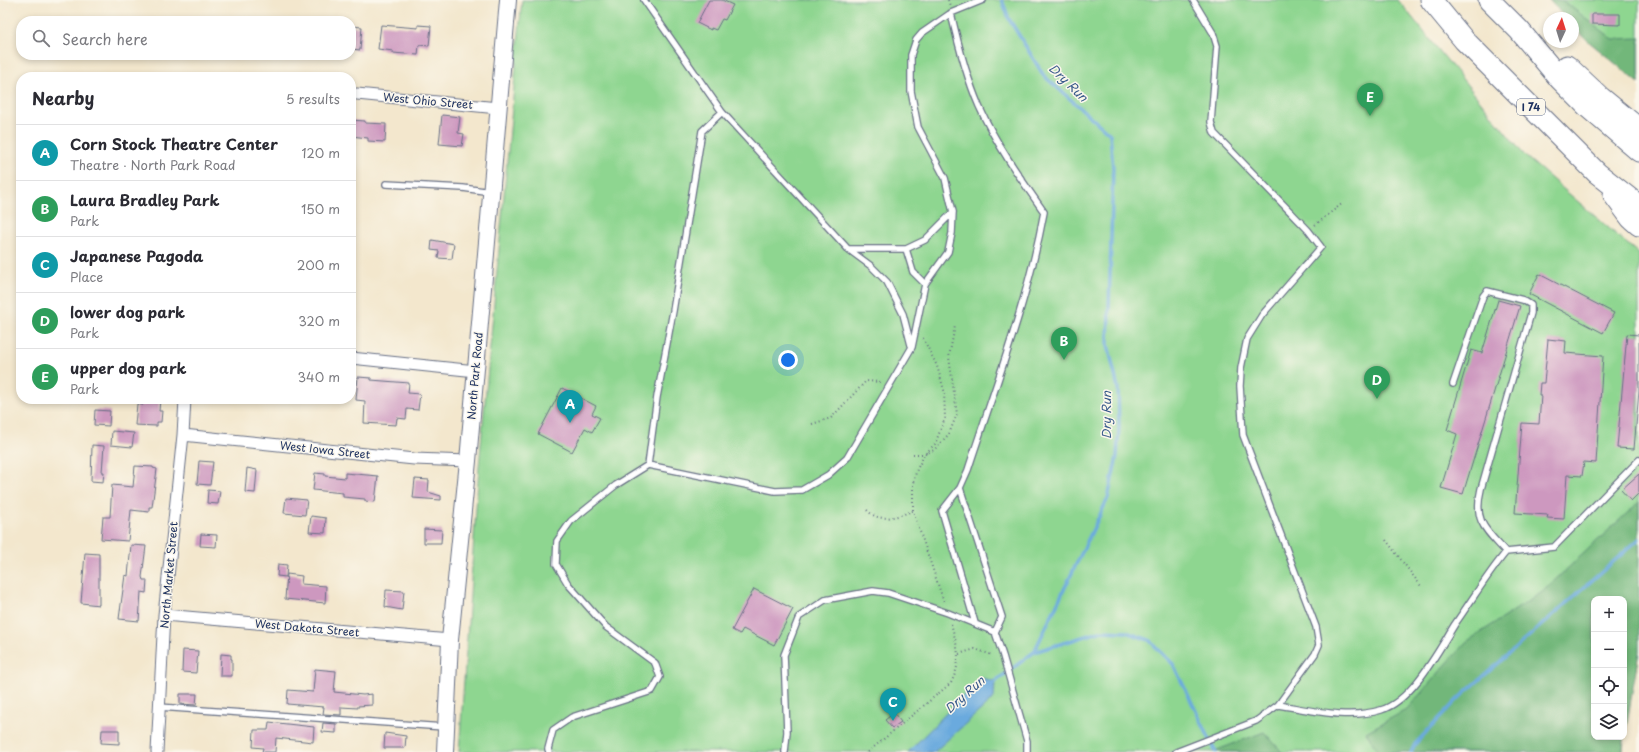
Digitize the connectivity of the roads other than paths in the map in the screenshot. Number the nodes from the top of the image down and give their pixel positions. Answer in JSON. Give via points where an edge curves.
{"nodes":[{"id":1,"x":508,"y":0,"type":"edge"},
{"id":2,"x":644,"y":0,"type":"edge"},
{"id":3,"x":983,"y":0,"type":"edge"},
{"id":4,"x":1193,"y":0,"type":"edge"},
{"id":5,"x":1431,"y":0,"type":"edge"},
{"id":6,"x":1489,"y":0,"type":"edge"},
{"id":7,"x":951,"y":13,"type":"junction"},
{"id":8,"x":1519,"y":30,"type":"junction"},
{"id":9,"x":357,"y":94,"type":"dead end"},
{"id":10,"x":498,"y":108,"type":"junction"},
{"id":11,"x":722,"y":112,"type":"junction"},
{"id":12,"x":1639,"y":128,"type":"edge"},
{"id":13,"x":1639,"y":151,"type":"edge"},
{"id":14,"x":1597,"y":173,"type":"junction"},
{"id":15,"x":386,"y":184,"type":"dead end"},
{"id":16,"x":491,"y":192,"type":"junction"},
{"id":17,"x":1639,"y":206,"type":"edge"},
{"id":18,"x":953,"y":212,"type":"junction"},
{"id":19,"x":1639,"y":225,"type":"edge"},
{"id":20,"x":848,"y":249,"type":"junction"},
{"id":21,"x":906,"y":249,"type":"junction"},
{"id":22,"x":925,"y":284,"type":"junction"},
{"id":23,"x":912,"y":347,"type":"junction"},
{"id":24,"x":356,"y":359,"type":"edge"},
{"id":25,"x":476,"y":371,"type":"junction"},
{"id":26,"x":1453,"y":384,"type":"dead end"},
{"id":27,"x":185,"y":404,"type":"edge"},
{"id":28,"x":183,"y":435,"type":"junction"},
{"id":29,"x":1639,"y":460,"type":"edge"},
{"id":30,"x":468,"y":461,"type":"junction"},
{"id":31,"x":648,"y":465,"type":"junction"},
{"id":32,"x":960,"y":488,"type":"junction"},
{"id":33,"x":1506,"y":552,"type":"junction"},
{"id":34,"x":164,"y":615,"type":"junction"},
{"id":35,"x":975,"y":623,"type":"junction"},
{"id":36,"x":994,"y":632,"type":"junction"},
{"id":37,"x":450,"y":640,"type":"junction"},
{"id":38,"x":1278,"y":706,"type":"junction"},
{"id":39,"x":159,"y":707,"type":"junction"},
{"id":40,"x":446,"y":727,"type":"junction"},
{"id":41,"x":1178,"y":751,"type":"edge"},
{"id":42,"x":157,"y":752,"type":"edge"},
{"id":43,"x":445,"y":752,"type":"edge"},
{"id":44,"x":549,"y":752,"type":"edge"},
{"id":45,"x":785,"y":752,"type":"edge"},
{"id":46,"x":1027,"y":752,"type":"edge"}],
"edges":[{"from":1,"to":10,"type":"street","name":"North Park Road"},
{"from":2,"to":11,"type":"lane"},
{"from":3,"to":7,"type":"lane"},
{"from":4,"to":38,"type":"lane","via":[[1213,33],[1217,46],[1211,122],[1214,133],[1308,230],[1321,247],[1262,315],[1248,339],[1241,368],[1243,435],[1316,627],[1319,645]]},
{"from":5,"to":14,"type":"highway","number":"I 74","via":[[1464,40]]},
{"from":6,"to":8,"type":"highway"},
{"from":7,"to":18,"type":"lane","via":[[922,33],[910,55],[911,91],[918,127],[945,178]]},
{"from":7,"to":32,"type":"lane","via":[[962,59],[978,106],[1006,156],[1044,212],[1028,287]]},
{"from":8,"to":12,"type":"highway","via":[[1537,37],[1601,98]]},
{"from":8,"to":13,"type":"highway","via":[[1589,108]]},
{"from":9,"to":10,"type":"street","name":"West Ohio Street"},
{"from":10,"to":16,"type":"street","name":"North Park Road"},
{"from":11,"to":20,"type":"lane"},
{"from":11,"to":31,"type":"lane","via":[[702,131]]},
{"from":14,"to":17,"type":"highway","number":"I 74"},
{"from":14,"to":19,"type":"highway"},
{"from":15,"to":16,"type":"lane"},
{"from":16,"to":25,"type":"street","name":"North Park Road"},
{"from":18,"to":21,"type":"lane","via":[[925,240]]},
{"from":18,"to":22,"type":"lane","via":[[948,252]]},
{"from":20,"to":21,"type":"lane"},
{"from":20,"to":23,"type":"lane","via":[[887,282],[903,314]]},
{"from":21,"to":22,"type":"lane","via":[[913,272]]},
{"from":22,"to":23,"type":"lane"},
{"from":23,"to":31,"type":"lane","via":[[847,458],[828,475],[802,490],[775,492]]},
{"from":24,"to":25,"type":"street"},
{"from":25,"to":30,"type":"street","name":"North Park Road"},
{"from":26,"to":33,"type":"lane","via":[[1483,296],[1487,291],[1494,291],[1531,305],[1531,313],[1479,500],[1478,511],[1482,525]]},
{"from":27,"to":28,"type":"street","name":"North Market Street"},
{"from":28,"to":30,"type":"street","name":"West Iowa Street","via":[[414,459]]},
{"from":28,"to":34,"type":"street","name":"North Market Street"},
{"from":29,"to":33,"type":"lane","via":[[1554,547]]},
{"from":30,"to":37,"type":"street","name":"North Park Road"},
{"from":31,"to":44,"type":"lane","via":[[616,485],[571,521],[557,541],[556,564],[568,584],[606,627],[655,663],[660,677],[652,691],[572,716],[553,730]]},
{"from":32,"to":35,"type":"lane","via":[[942,511]]},
{"from":32,"to":36,"type":"lane","via":[[1002,617]]},
{"from":33,"to":38,"type":"lane","via":[[1418,681],[1403,697],[1382,710],[1364,713],[1339,714]]},
{"from":34,"to":37,"type":"street","name":"West Dakota Street"},
{"from":34,"to":39,"type":"street","name":"North Market Street"},
{"from":35,"to":36,"type":"lane"},
{"from":35,"to":45,"type":"lane","via":[[888,593],[872,592],[825,600],[799,617],[784,655],[787,732]]},
{"from":36,"to":46,"type":"lane","via":[[1027,741]]},
{"from":37,"to":40,"type":"street","name":"North Park Road"},
{"from":38,"to":41,"type":"lane","via":[[1256,721]]},
{"from":39,"to":40,"type":"lane"},
{"from":39,"to":42,"type":"street","name":"North Market Street"},
{"from":40,"to":43,"type":"street","name":"North Park Road"}]}
